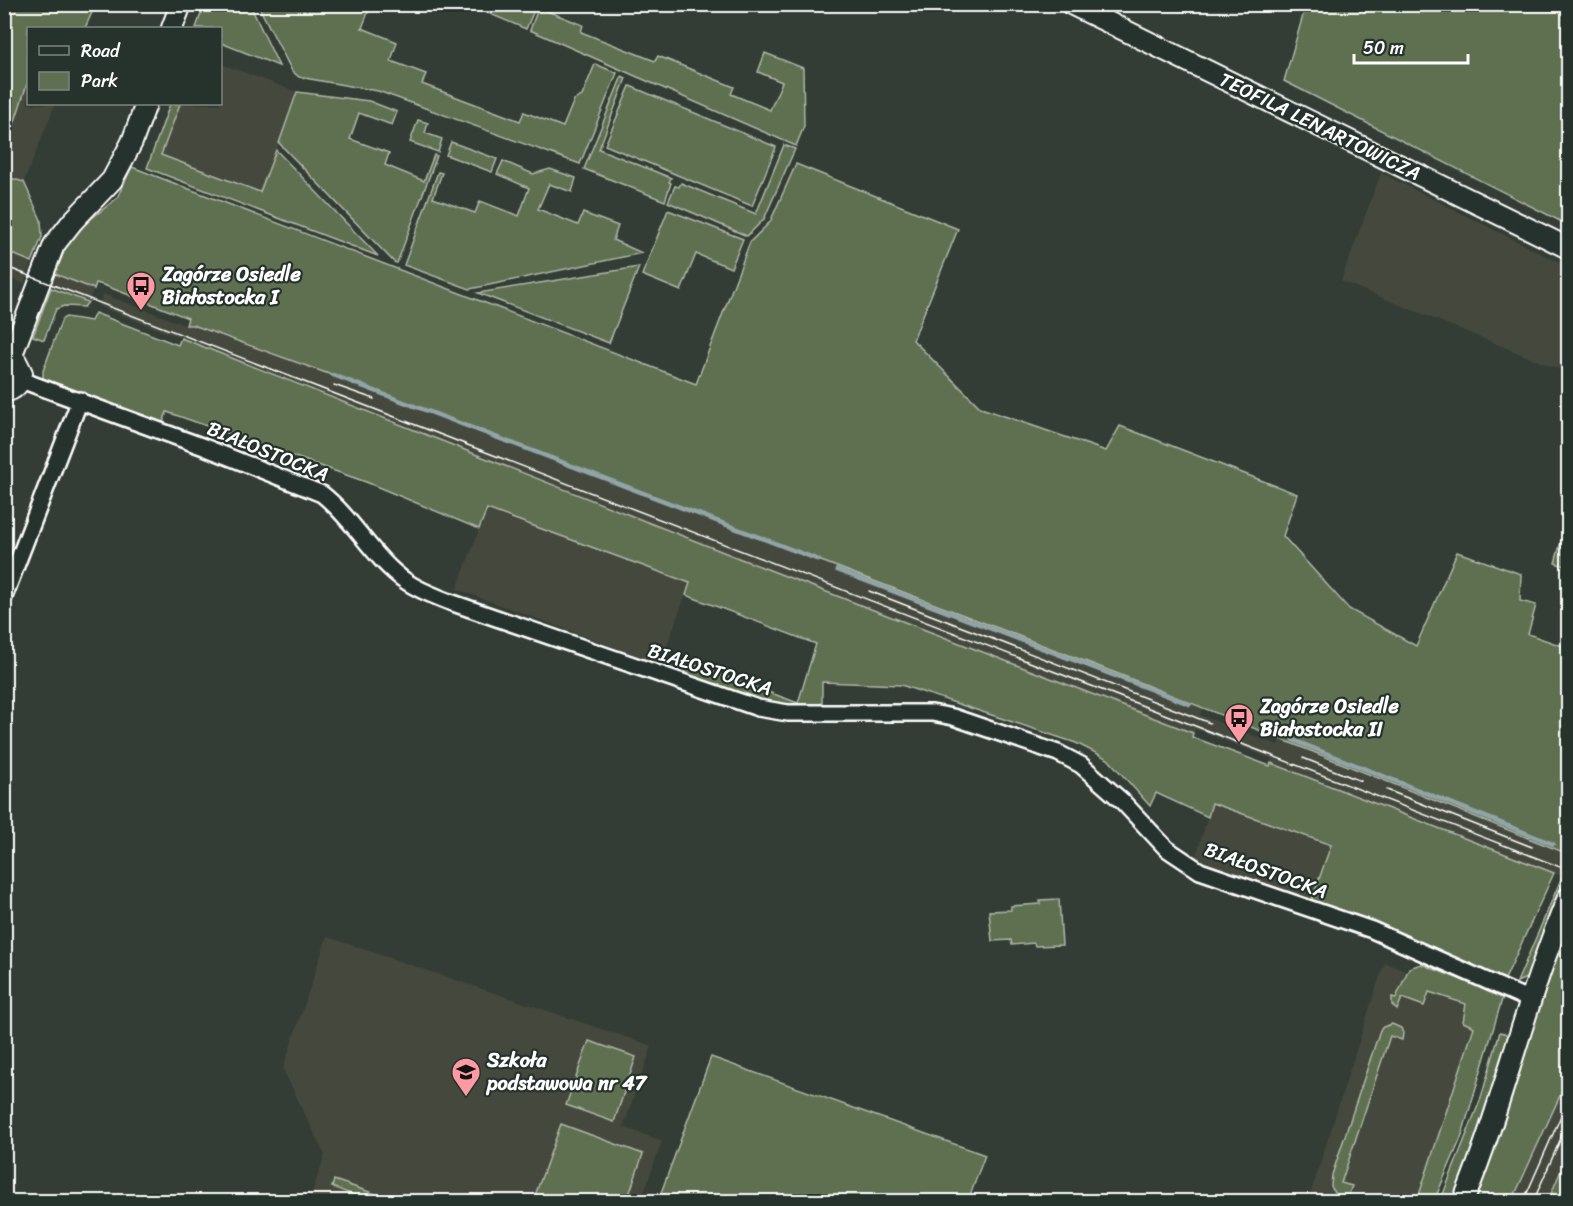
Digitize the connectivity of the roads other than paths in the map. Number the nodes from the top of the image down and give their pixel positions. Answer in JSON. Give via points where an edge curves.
{"nodes":[{"id":1,"x":181,"y":4,"type":"edge"},
{"id":2,"x":1071,"y":4,"type":"edge"},
{"id":3,"x":172,"y":27,"type":"edge"},
{"id":4,"x":146,"y":105,"type":"edge"},
{"id":5,"x":1569,"y":248,"type":"edge"},
{"id":6,"x":8,"y":356,"type":"edge"},
{"id":7,"x":21,"y":380,"type":"junction"},
{"id":8,"x":4,"y":392,"type":"edge"},
{"id":9,"x":80,"y":400,"type":"junction"},
{"id":10,"x":4,"y":597,"type":"edge"},
{"id":11,"x":1569,"y":898,"type":"edge"},
{"id":12,"x":1530,"y":1000,"type":"junction"},
{"id":13,"x":1463,"y":1202,"type":"edge"}],
"edges":[{"from":1,"to":3,"type":"street"},
{"from":2,"to":5,"type":"street","name":"TEOFILA LENARTOWICZA"},
{"from":4,"to":6,"type":"street","via":[[112,180],[54,245]]},
{"from":6,"to":7,"type":"street","via":[[20,366]]},
{"from":7,"to":8,"type":"street","via":[[14,389]]},
{"from":7,"to":9,"type":"street","name":"BIAŁOSTOCKA"},
{"from":9,"to":10,"type":"street"},
{"from":9,"to":12,"type":"street","name":"BIAŁOSTOCKA","via":[[322,494],[406,581],[450,602],[758,708],[788,713],[932,713],[1058,753],[1098,778],[1167,849],[1200,871],[1372,930]]},
{"from":11,"to":12,"type":"street"},
{"from":12,"to":13,"type":"street"}]}
